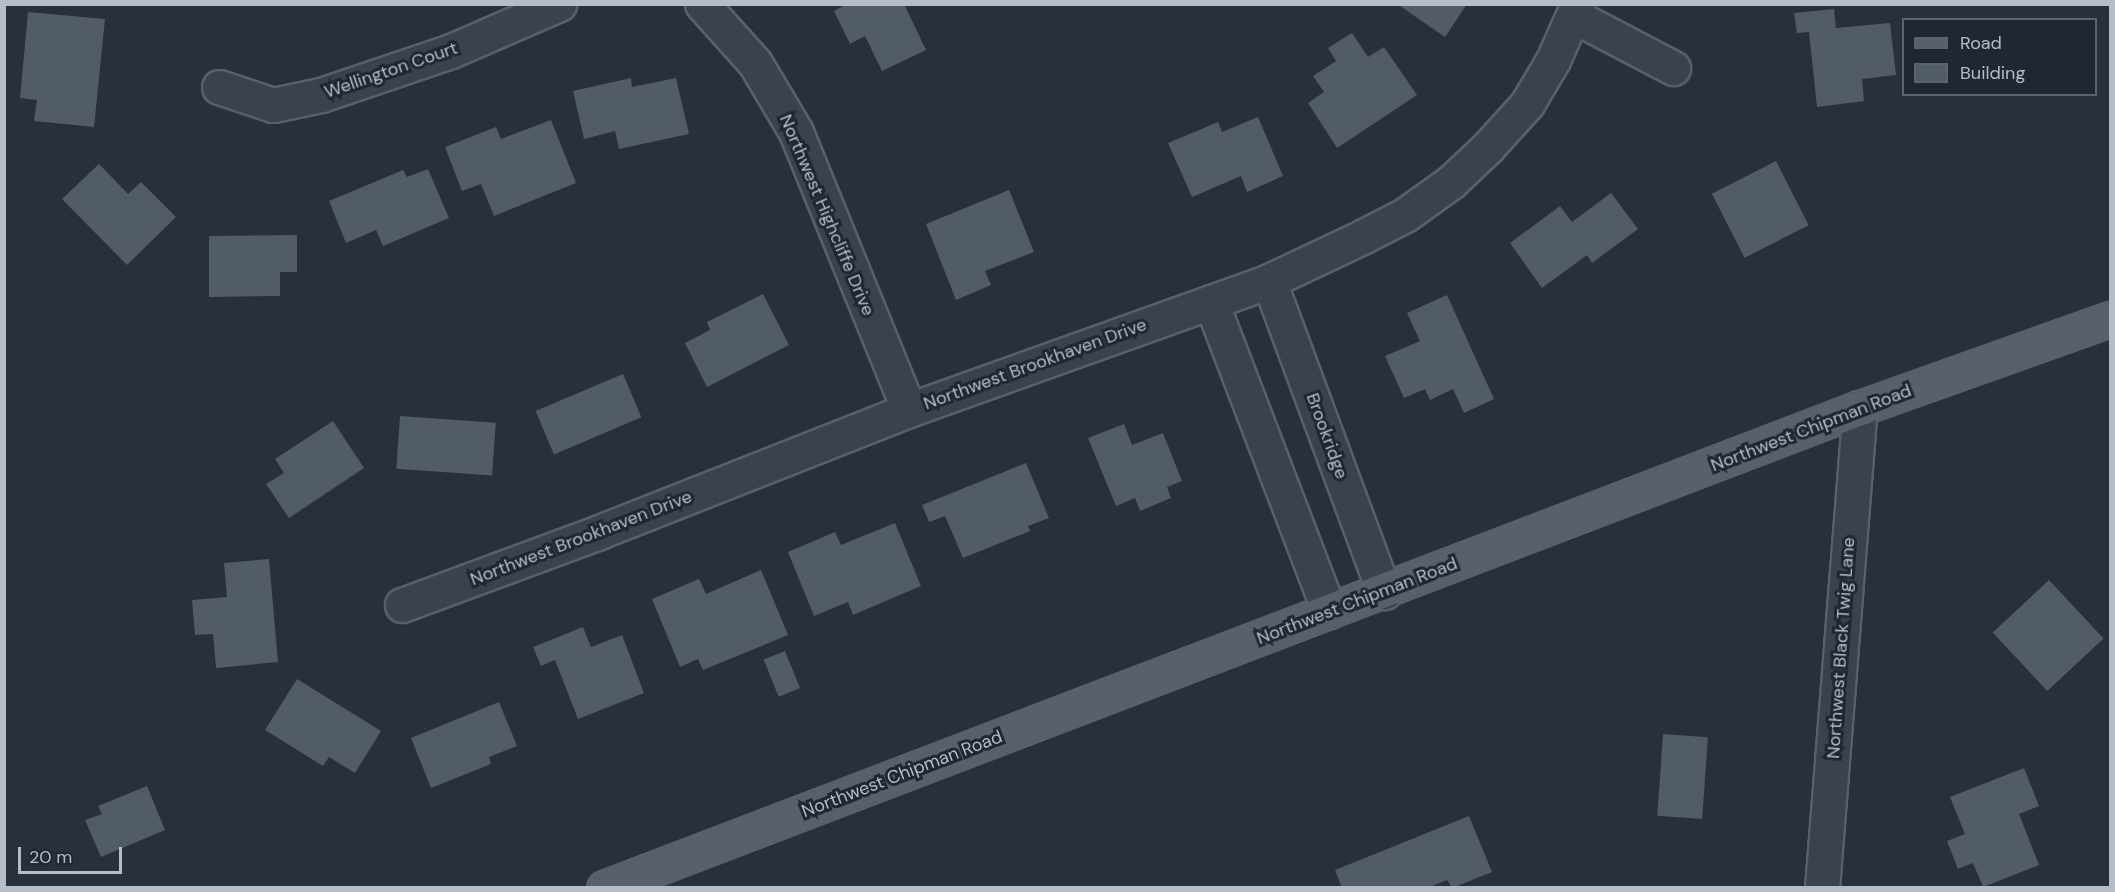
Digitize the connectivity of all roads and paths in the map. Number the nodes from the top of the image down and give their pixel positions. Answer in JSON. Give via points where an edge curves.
{"nodes":[{"id":1,"x":559,"y":4,"type":"edge"},
{"id":2,"x":702,"y":4,"type":"edge"},
{"id":3,"x":1576,"y":10,"type":"edge"},
{"id":4,"x":1673,"y":68,"type":"dead end"},
{"id":5,"x":219,"y":87,"type":"dead end"},
{"id":6,"x":1269,"y":280,"type":"junction"},
{"id":7,"x":1211,"y":302,"type":"junction"},
{"id":8,"x":2110,"y":319,"type":"edge"},
{"id":9,"x":1860,"y":408,"type":"junction"},
{"id":10,"x":909,"y":410,"type":"junction"},
{"id":11,"x":1384,"y":592,"type":"junction"},
{"id":12,"x":402,"y":605,"type":"dead end"},
{"id":13,"x":1329,"y":612,"type":"junction"},
{"id":14,"x":604,"y":888,"type":"edge"},
{"id":15,"x":1822,"y":888,"type":"edge"}],
"edges":[{"from":1,"to":5,"type":"street","name":"Wellington Court","via":[[451,51],[321,96],[273,105]]},
{"from":2,"to":10,"type":"street","name":"Northwest Highcliffe Drive","via":[[755,63],[796,132]]},
{"from":3,"to":4,"type":"street"},
{"from":3,"to":6,"type":"street","name":"Northwest Brookhaven Drive","via":[[1527,104],[1451,182],[1405,214]]},
{"from":6,"to":7,"type":"street","name":"Northwest Brookhaven Drive"},
{"from":6,"to":11,"type":"street","name":"Brookridge"},
{"from":7,"to":10,"type":"street","name":"Northwest Brookhaven Drive"},
{"from":7,"to":13,"type":"street"},
{"from":8,"to":9,"type":"main road","name":"Northwest Chipman Road"},
{"from":9,"to":11,"type":"main road","name":"Northwest Chipman Road"},
{"from":9,"to":15,"type":"street","name":"Northwest Black Twig Lane"},
{"from":10,"to":12,"type":"street","name":"Northwest Brookhaven Drive"},
{"from":11,"to":13,"type":"main road","name":"Northwest Chipman Road"},
{"from":13,"to":14,"type":"main road","name":"Northwest Chipman Road"}]}
